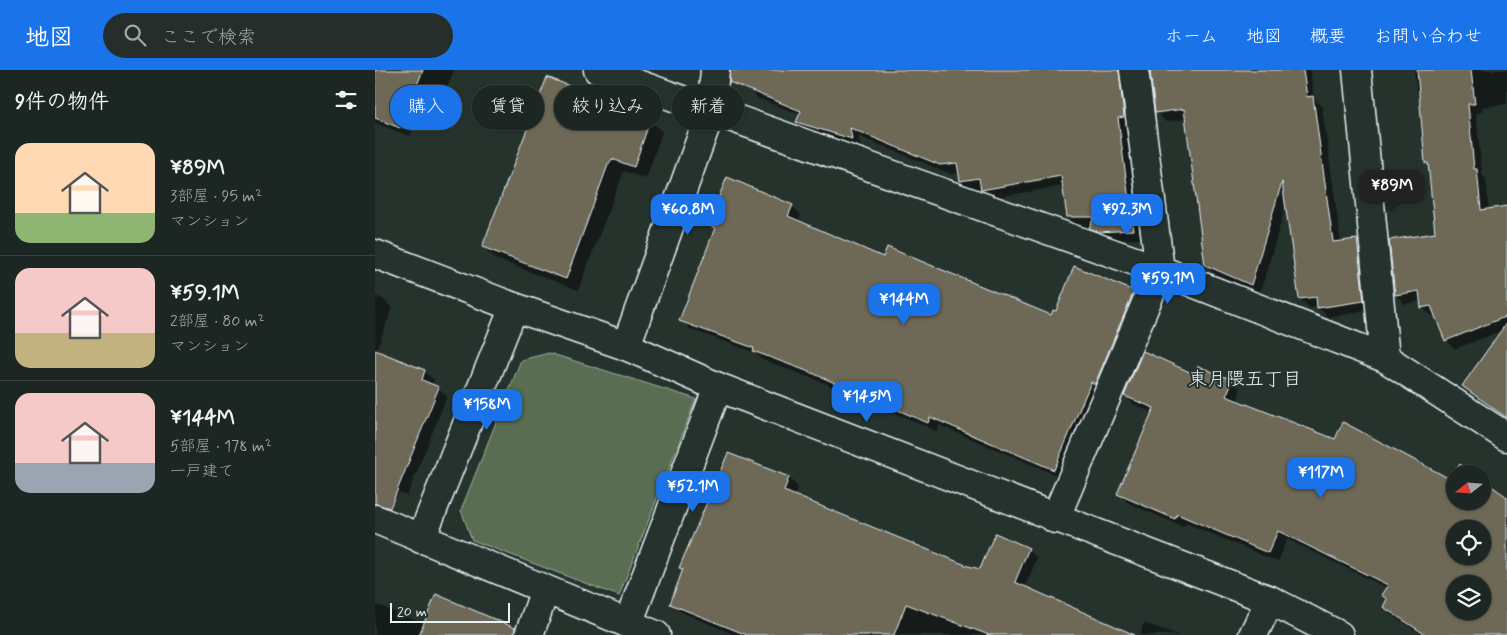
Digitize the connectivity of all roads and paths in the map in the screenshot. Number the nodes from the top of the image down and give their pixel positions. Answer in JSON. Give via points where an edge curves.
{"nodes":[{"id":1,"x":598,"y":70,"type":"edge"},
{"id":2,"x":715,"y":70,"type":"edge"},
{"id":3,"x":1134,"y":70,"type":"edge"},
{"id":4,"x":1357,"y":70,"type":"edge"},
{"id":5,"x":714,"y":85,"type":"edge"},
{"id":6,"x":672,"y":97,"type":"edge"},
{"id":7,"x":744,"y":123,"type":"edge"},
{"id":8,"x":704,"y":130,"type":"edge"},
{"id":9,"x":375,"y":254,"type":"edge"},
{"id":10,"x":1160,"y":270,"type":"junction"},
{"id":11,"x":514,"y":307,"type":"junction"},
{"id":12,"x":626,"y":346,"type":"junction"},
{"id":13,"x":1385,"y":358,"type":"junction"},
{"id":14,"x":718,"y":387,"type":"junction"},
{"id":15,"x":1507,"y":437,"type":"edge"},
{"id":16,"x":375,"y":519,"type":"edge"},
{"id":17,"x":1055,"y":519,"type":"junction"},
{"id":18,"x":421,"y":538,"type":"junction"},
{"id":19,"x":545,"y":590,"type":"junction"},
{"id":20,"x":1270,"y":600,"type":"junction"},
{"id":21,"x":628,"y":624,"type":"junction"},
{"id":22,"x":529,"y":635,"type":"edge"},
{"id":23,"x":656,"y":635,"type":"edge"},
{"id":24,"x":1253,"y":635,"type":"edge"},
{"id":25,"x":1339,"y":635,"type":"edge"}],
"edges":[{"from":1,"to":6,"type":"street"},
{"from":2,"to":5,"type":"street"},
{"from":3,"to":10,"type":"street"},
{"from":4,"to":13,"type":"street"},
{"from":7,"to":10,"type":"street"},
{"from":8,"to":12,"type":"street"},
{"from":9,"to":11,"type":"street"},
{"from":10,"to":13,"type":"street"},
{"from":10,"to":17,"type":"street"},
{"from":11,"to":12,"type":"street"},
{"from":11,"to":18,"type":"street"},
{"from":12,"to":14,"type":"street"},
{"from":13,"to":15,"type":"street"},
{"from":14,"to":17,"type":"street"},
{"from":14,"to":21,"type":"street"},
{"from":16,"to":18,"type":"street"},
{"from":17,"to":20,"type":"street"},
{"from":18,"to":19,"type":"street"},
{"from":19,"to":21,"type":"street"},
{"from":19,"to":22,"type":"street"},
{"from":20,"to":24,"type":"street"},
{"from":20,"to":25,"type":"street"},
{"from":21,"to":23,"type":"street"}]}
